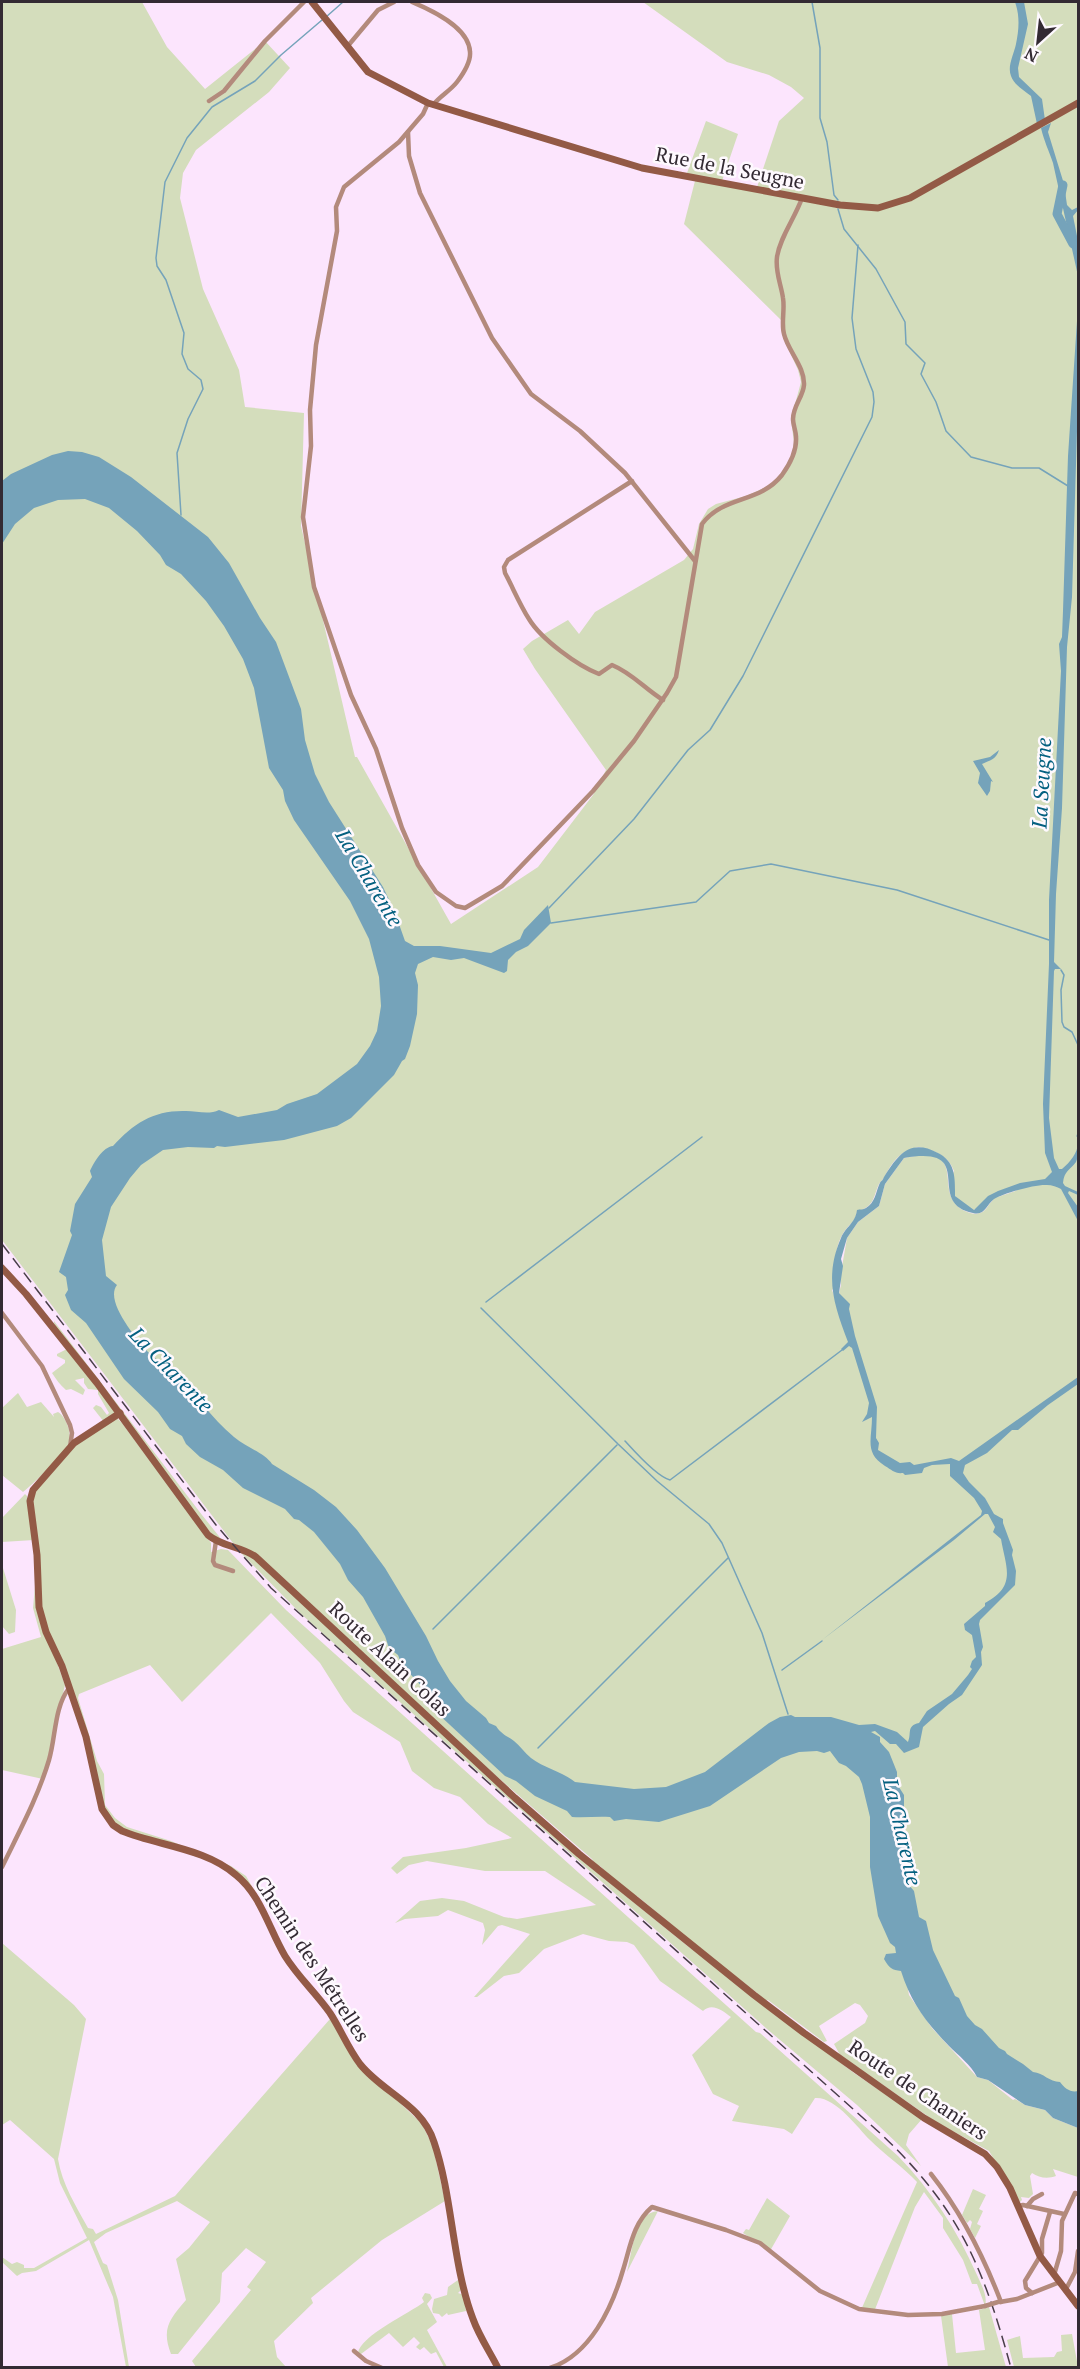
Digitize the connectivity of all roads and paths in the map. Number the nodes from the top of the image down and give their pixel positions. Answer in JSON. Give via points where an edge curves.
{"nodes":[{"id":1,"x":304,"y":2,"type":"edge"},
{"id":2,"x":312,"y":2,"type":"edge"},
{"id":3,"x":394,"y":2,"type":"edge"},
{"id":4,"x":411,"y":2,"type":"edge"},
{"id":5,"x":420,"y":3,"type":"edge"},
{"id":6,"x":348,"y":45,"type":"junction"},
{"id":7,"x":209,"y":100,"type":"dead end"},
{"id":8,"x":1078,"y":103,"type":"edge"},
{"id":9,"x":431,"y":104,"type":"junction"},
{"id":10,"x":408,"y":132,"type":"junction"},
{"id":11,"x":802,"y":198,"type":"junction"},
{"id":12,"x":632,"y":481,"type":"junction"},
{"id":13,"x":695,"y":561,"type":"junction"},
{"id":14,"x":663,"y":700,"type":"junction"},
{"id":15,"x":2,"y":1268,"type":"edge"},
{"id":16,"x":2,"y":1313,"type":"edge"},
{"id":17,"x":120,"y":1413,"type":"junction"},
{"id":18,"x":70,"y":1447,"type":"junction"},
{"id":19,"x":216,"y":1541,"type":"junction"},
{"id":20,"x":233,"y":1571,"type":"dead end"},
{"id":21,"x":69,"y":1688,"type":"junction"},
{"id":22,"x":2,"y":1867,"type":"edge"},
{"id":23,"x":804,"y":2033,"type":"joint"},
{"id":24,"x":931,"y":2174,"type":"dead end"},
{"id":25,"x":1042,"y":2194,"type":"dead end"},
{"id":26,"x":1078,"y":2194,"type":"edge"},
{"id":27,"x":1023,"y":2206,"type":"junction"},
{"id":28,"x":1050,"y":2212,"type":"junction"},
{"id":29,"x":1064,"y":2214,"type":"junction"},
{"id":30,"x":1078,"y":2251,"type":"edge"},
{"id":31,"x":1040,"y":2256,"type":"junction"},
{"id":32,"x":1078,"y":2260,"type":"edge"},
{"id":33,"x":1054,"y":2275,"type":"junction"},
{"id":34,"x":1060,"y":2282,"type":"junction"},
{"id":35,"x":1066,"y":2289,"type":"junction"},
{"id":36,"x":1032,"y":2293,"type":"junction"},
{"id":37,"x":999,"y":2302,"type":"junction"},
{"id":38,"x":1078,"y":2306,"type":"edge"},
{"id":39,"x":354,"y":2351,"type":"dead end"},
{"id":40,"x":382,"y":2367,"type":"edge"},
{"id":41,"x":498,"y":2367,"type":"edge"},
{"id":42,"x":550,"y":2367,"type":"edge"}],
"edges":[{"from":1,"to":7,"type":"street","via":[[265,40],[224,91]]},
{"from":2,"to":6,"type":"street","name":"Rue de la Seugne"},
{"from":3,"to":6,"type":"street","via":[[378,10]]},
{"from":4,"to":5,"type":"street"},
{"from":5,"to":9,"type":"street","via":[[460,31],[470,51],[469,62],[456,82]]},
{"from":6,"to":9,"type":"street","name":"Rue de la Seugne","via":[[368,72]]},
{"from":8,"to":11,"type":"street","name":"Rue de la Seugne","via":[[898,203],[878,208]]},
{"from":9,"to":10,"type":"street"},
{"from":9,"to":11,"type":"street","name":"Rue de la Seugne","via":[[642,168]]},
{"from":10,"to":12,"type":"street","via":[[409,156],[420,193],[492,338],[531,394],[580,431]]},
{"from":10,"to":14,"type":"street","via":[[344,187],[336,207],[338,231],[316,345],[303,518],[314,586],[351,695],[376,749],[402,828],[418,865],[436,892],[465,908],[502,886],[593,791]]},
{"from":11,"to":13,"type":"street","via":[[777,256],[783,332],[804,384],[794,409],[794,456],[768,489],[711,512],[702,524]]},
{"from":12,"to":13,"type":"street"},
{"from":12,"to":14,"type":"street","via":[[508,560],[504,567],[538,631],[589,670],[599,674],[612,665],[630,673]]},
{"from":13,"to":14,"type":"street","via":[[676,677]]},
{"from":15,"to":17,"type":"street"},
{"from":16,"to":18,"type":"street","via":[[42,1366],[70,1425]]},
{"from":17,"to":18,"type":"street","name":"Chemin des Métrelles"},
{"from":17,"to":19,"type":"street","via":[[200,1525]]},
{"from":18,"to":21,"type":"street","name":"Chemin des Métrelles","via":[[33,1490],[30,1501],[39,1607]]},
{"from":19,"to":20,"type":"street","via":[[215,1565]]},
{"from":19,"to":23,"type":"street","name":"Route Alain Colas","via":[[255,1557],[547,1827]]},
{"from":21,"to":22,"type":"street","via":[[60,1706],[37,1793]]},
{"from":21,"to":41,"type":"street","name":"Chemin des Métrelles","via":[[106,1816],[122,1831],[211,1860],[246,1883],[285,1955],[329,2013],[362,2066],[410,2106],[427,2127],[443,2176],[473,2319]]},
{"from":23,"to":27,"type":"street","name":"Route de Chaniers","via":[[924,2118],[985,2154]]},
{"from":24,"to":37,"type":"street","via":[[985,2259]]},
{"from":25,"to":27,"type":"street"},
{"from":26,"to":29,"type":"street","via":[[1075,2193]]},
{"from":27,"to":28,"type":"street"},
{"from":27,"to":31,"type":"street","name":"Route de Chaniers"},
{"from":28,"to":29,"type":"street"},
{"from":28,"to":31,"type":"street"},
{"from":29,"to":33,"type":"street","via":[[1061,2251]]},
{"from":30,"to":32,"type":"street"},
{"from":31,"to":33,"type":"street","name":"Route de Chaniers"},
{"from":31,"to":36,"type":"street","via":[[1024,2281]]},
{"from":32,"to":35,"type":"street"},
{"from":33,"to":34,"type":"street","name":"Route de Chaniers"},
{"from":34,"to":35,"type":"street","name":"Route de Chaniers"},
{"from":34,"to":36,"type":"street"},
{"from":35,"to":38,"type":"street","name":"Route de Chaniers"},
{"from":36,"to":37,"type":"street"},
{"from":37,"to":42,"type":"street","bridge":true,"via":[[942,2314],[908,2315],[859,2309],[820,2291],[760,2243],[651,2207],[642,2215],[622,2274],[596,2330],[568,2360]]},
{"from":39,"to":40,"type":"street"}]}
